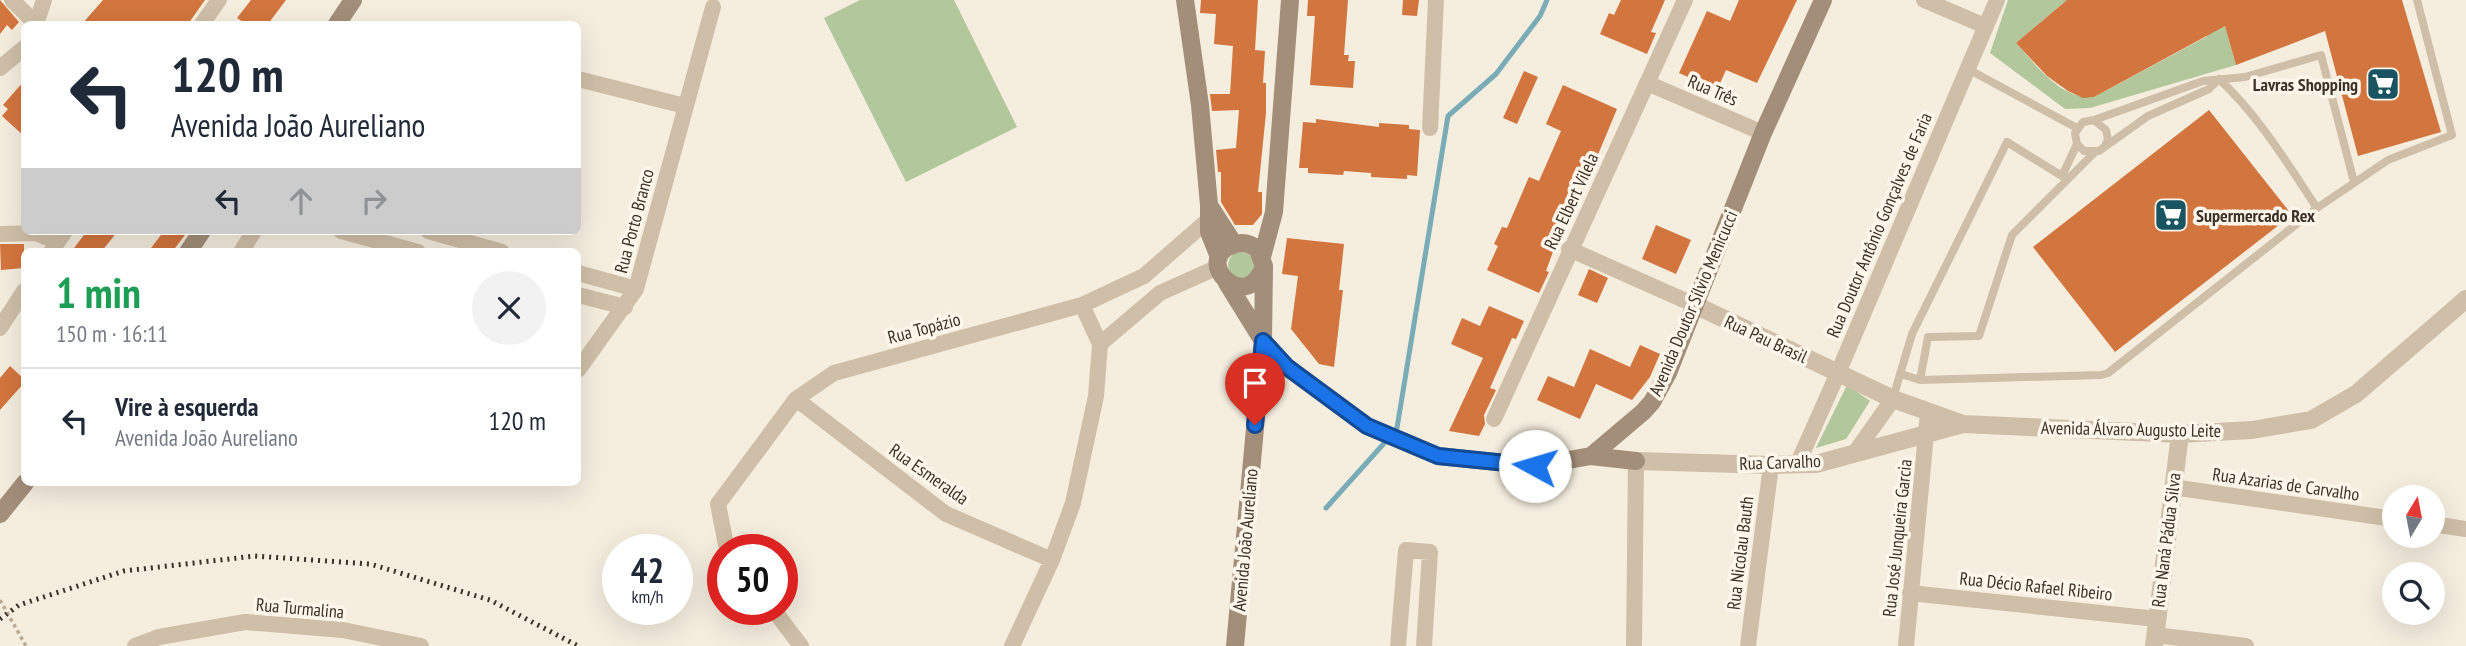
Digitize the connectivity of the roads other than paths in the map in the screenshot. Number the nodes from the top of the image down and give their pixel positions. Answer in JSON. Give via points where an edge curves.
{"nodes":[{"id":1,"x":12,"y":0,"type":"edge"},
{"id":2,"x":44,"y":0,"type":"edge"},
{"id":3,"x":219,"y":0,"type":"edge"},
{"id":4,"x":353,"y":0,"type":"edge"},
{"id":5,"x":1185,"y":0,"type":"edge"},
{"id":6,"x":1290,"y":0,"type":"edge"},
{"id":7,"x":1436,"y":0,"type":"edge"},
{"id":8,"x":1685,"y":0,"type":"edge"},
{"id":9,"x":1823,"y":0,"type":"edge"},
{"id":10,"x":1924,"y":0,"type":"edge"},
{"id":11,"x":1997,"y":0,"type":"edge"},
{"id":12,"x":2417,"y":0,"type":"edge"},
{"id":13,"x":713,"y":7,"type":"dead end"},
{"id":14,"x":33,"y":21,"type":"edge"},
{"id":15,"x":37,"y":21,"type":"edge"},
{"id":16,"x":204,"y":21,"type":"edge"},
{"id":17,"x":339,"y":21,"type":"edge"},
{"id":18,"x":1985,"y":26,"type":"junction"},
{"id":19,"x":21,"y":50,"type":"edge"},
{"id":20,"x":0,"y":68,"type":"edge"},
{"id":21,"x":1966,"y":68,"type":"junction"},
{"id":22,"x":2219,"y":79,"type":"junction"},
{"id":23,"x":581,"y":80,"type":"edge"},
{"id":24,"x":1647,"y":83,"type":"junction"},
{"id":25,"x":685,"y":106,"type":"junction"},
{"id":26,"x":2094,"y":120,"type":"junction"},
{"id":27,"x":1430,"y":128,"type":"dead end"},
{"id":28,"x":2077,"y":128,"type":"junction"},
{"id":29,"x":1763,"y":133,"type":"junction"},
{"id":30,"x":2077,"y":144,"type":"junction"},
{"id":31,"x":2103,"y":148,"type":"junction"},
{"id":32,"x":2094,"y":153,"type":"junction"},
{"id":33,"x":2354,"y":182,"type":"junction"},
{"id":34,"x":2317,"y":208,"type":"junction"},
{"id":35,"x":1274,"y":212,"type":"junction"},
{"id":36,"x":1211,"y":213,"type":"junction"},
{"id":37,"x":21,"y":233,"type":"edge"},
{"id":38,"x":0,"y":234,"type":"edge"},
{"id":39,"x":41,"y":235,"type":"edge"},
{"id":40,"x":356,"y":235,"type":"edge"},
{"id":41,"x":405,"y":235,"type":"edge"},
{"id":42,"x":442,"y":235,"type":"edge"},
{"id":43,"x":58,"y":242,"type":"edge"},
{"id":44,"x":1240,"y":243,"type":"junction"},
{"id":45,"x":401,"y":247,"type":"junction"},
{"id":46,"x":404,"y":248,"type":"edge"},
{"id":47,"x":486,"y":248,"type":"edge"},
{"id":48,"x":1569,"y":249,"type":"junction"},
{"id":49,"x":1218,"y":262,"type":"junction"},
{"id":50,"x":1263,"y":262,"type":"junction"},
{"id":51,"x":581,"y":274,"type":"edge"},
{"id":52,"x":1144,"y":276,"type":"junction"},
{"id":53,"x":1227,"y":283,"type":"junction"},
{"id":54,"x":636,"y":289,"type":"junction"},
{"id":55,"x":1160,"y":293,"type":"junction"},
{"id":56,"x":21,"y":296,"type":"edge"},
{"id":57,"x":581,"y":296,"type":"edge"},
{"id":58,"x":2466,"y":299,"type":"edge"},
{"id":59,"x":1082,"y":305,"type":"junction"},
{"id":60,"x":1695,"y":305,"type":"junction"},
{"id":61,"x":625,"y":307,"type":"junction"},
{"id":62,"x":0,"y":328,"type":"edge"},
{"id":63,"x":1263,"y":341,"type":"junction"},
{"id":64,"x":1100,"y":344,"type":"junction"},
{"id":65,"x":581,"y":365,"type":"edge"},
{"id":66,"x":1838,"y":373,"type":"junction"},
{"id":67,"x":1901,"y":374,"type":"junction"},
{"id":68,"x":1920,"y":380,"type":"junction"},
{"id":69,"x":796,"y":399,"type":"junction"},
{"id":70,"x":1893,"y":399,"type":"junction"},
{"id":71,"x":1928,"y":413,"type":"junction"},
{"id":72,"x":1494,"y":419,"type":"dead end"},
{"id":73,"x":1963,"y":424,"type":"junction"},
{"id":74,"x":1927,"y":433,"type":"junction"},
{"id":75,"x":2180,"y":434,"type":"junction"},
{"id":76,"x":1854,"y":454,"type":"junction"},
{"id":77,"x":1591,"y":456,"type":"junction"},
{"id":78,"x":1636,"y":461,"type":"junction"},
{"id":79,"x":1797,"y":464,"type":"junction"},
{"id":80,"x":1771,"y":465,"type":"junction"},
{"id":81,"x":23,"y":486,"type":"edge"},
{"id":82,"x":2172,"y":487,"type":"junction"},
{"id":83,"x":0,"y":514,"type":"edge"},
{"id":84,"x":2382,"y":517,"type":"edge"},
{"id":85,"x":2445,"y":526,"type":"edge"},
{"id":86,"x":2466,"y":529,"type":"edge"},
{"id":87,"x":724,"y":534,"type":"edge"},
{"id":88,"x":1052,"y":560,"type":"junction"},
{"id":89,"x":1910,"y":593,"type":"junction"},
{"id":90,"x":785,"y":625,"type":"edge"},
{"id":91,"x":2155,"y":633,"type":"edge"},
{"id":92,"x":135,"y":646,"type":"edge"},
{"id":93,"x":421,"y":646,"type":"edge"},
{"id":94,"x":801,"y":646,"type":"edge"},
{"id":95,"x":1012,"y":646,"type":"edge"},
{"id":96,"x":1235,"y":646,"type":"edge"},
{"id":97,"x":1398,"y":646,"type":"edge"},
{"id":98,"x":1424,"y":646,"type":"edge"},
{"id":99,"x":1634,"y":646,"type":"edge"},
{"id":100,"x":1748,"y":646,"type":"edge"},
{"id":101,"x":1906,"y":646,"type":"edge"},
{"id":102,"x":2246,"y":646,"type":"edge"}],
"edges":[{"from":1,"to":14,"type":"street"},
{"from":2,"to":15,"type":"street"},
{"from":3,"to":16,"type":"street"},
{"from":4,"to":17,"type":"main road"},
{"from":5,"to":36,"type":"main road"},
{"from":6,"to":35,"type":"main road","name":"Avenida João Aureliano"},
{"from":7,"to":27,"type":"street"},
{"from":8,"to":24,"type":"street","name":"Rua Elbert Vilela"},
{"from":9,"to":29,"type":"main road","name":"Avenida Doutor Sílvio Menicucci"},
{"from":10,"to":18,"type":"street"},
{"from":11,"to":18,"type":"street","name":"Rua Doutor Antônio Gonçalves de Faria"},
{"from":12,"to":33,"type":"lane","via":[[2452,135],[2388,160]]},
{"from":13,"to":25,"type":"street","name":"Rua Porto Branco"},
{"from":18,"to":21,"type":"street","name":"Rua Doutor Antônio Gonçalves de Faria"},
{"from":19,"to":20,"type":"street"},
{"from":21,"to":28,"type":"lane"},
{"from":21,"to":66,"type":"street","name":"Rua Doutor Antônio Gonçalves de Faria"},
{"from":22,"to":26,"type":"lane"},
{"from":22,"to":31,"type":"lane","via":[[2209,89],[2148,116]]},
{"from":22,"to":33,"type":"lane","via":[[2245,77],[2321,55]]},
{"from":22,"to":34,"type":"lane","via":[[2267,133]]},
{"from":23,"to":25,"type":"street"},
{"from":24,"to":29,"type":"street","name":"Rua Três"},
{"from":24,"to":48,"type":"street","name":"Rua Elbert Vilela"},
{"from":25,"to":54,"type":"street","name":"Rua Porto Branco"},
{"from":26,"to":28,"type":"lane"},
{"from":26,"to":31,"type":"lane","via":[[2106,130]]},
{"from":28,"to":30,"type":"lane"},
{"from":29,"to":60,"type":"main road","name":"Avenida Doutor Sílvio Menicucci"},
{"from":30,"to":32,"type":"lane"},
{"from":30,"to":67,"type":"lane","via":[[2062,176],[2007,142],[1912,334]]},
{"from":31,"to":32,"type":"lane"},
{"from":32,"to":68,"type":"lane","via":[[2012,235],[1979,336],[1928,337]]},
{"from":33,"to":34,"type":"lane"},
{"from":34,"to":68,"type":"lane","via":[[2108,373]]},
{"from":35,"to":44,"type":"main road"},
{"from":35,"to":50,"type":"main road","name":"Avenida João Aureliano"},
{"from":36,"to":44,"type":"main road"},
{"from":36,"to":49,"type":"main road","via":[[1210,240]]},
{"from":36,"to":52,"type":"street","name":"Rua Topázio"},
{"from":37,"to":38,"type":"street"},
{"from":39,"to":43,"type":"street"},
{"from":40,"to":45,"type":"street"},
{"from":41,"to":45,"type":"street"},
{"from":42,"to":47,"type":"street"},
{"from":44,"to":49,"type":"main road","via":[[1223,249]]},
{"from":44,"to":50,"type":"main road","via":[[1258,250]]},
{"from":45,"to":46,"type":"street"},
{"from":48,"to":60,"type":"street","name":"Rua Pau Brasil"},
{"from":48,"to":72,"type":"street","name":"Rua Elbert Vilela"},
{"from":49,"to":53,"type":"main road"},
{"from":49,"to":55,"type":"street"},
{"from":50,"to":53,"type":"main road","via":[[1255,282],[1246,286]]},
{"from":50,"to":63,"type":"main road","name":"Avenida João Aureliano"},
{"from":51,"to":54,"type":"street"},
{"from":52,"to":55,"type":"street"},
{"from":52,"to":59,"type":"street","name":"Rua Topázio"},
{"from":53,"to":63,"type":"main road"},
{"from":54,"to":61,"type":"street","name":"Rua Porto Branco"},
{"from":55,"to":64,"type":"street"},
{"from":56,"to":62,"type":"street"},
{"from":57,"to":61,"type":"street"},
{"from":58,"to":75,"type":"street","name":"Avenida Álvaro Augusto Leite","via":[[2356,394],[2311,420],[2252,430]]},
{"from":59,"to":64,"type":"street"},
{"from":59,"to":69,"type":"street","name":"Rua Topázio","via":[[834,373]]},
{"from":60,"to":66,"type":"street","name":"Rua Pau Brasil"},
{"from":60,"to":77,"type":"main road","name":"Avenida Doutor Sílvio Menicucci","via":[[1652,402]]},
{"from":61,"to":65,"type":"street","name":"Rua Porto Branco"},
{"from":63,"to":77,"type":"main road","via":[[1287,367],[1367,426],[1438,456],[1535,466]]},
{"from":63,"to":96,"type":"main road","name":"Avenida João Aureliano"},
{"from":64,"to":88,"type":"street","via":[[1096,396],[1073,503]]},
{"from":66,"to":70,"type":"street","name":"Rua Pau Brasil"},
{"from":66,"to":79,"type":"street","name":"Rua Doutor Antônio Gonçalves de Faria"},
{"from":67,"to":68,"type":"lane"},
{"from":67,"to":70,"type":"lane"},
{"from":69,"to":87,"type":"street","name":"Rua Topázio","via":[[718,504]]},
{"from":69,"to":88,"type":"street","name":"Rua Esmeralda","via":[[946,514]]},
{"from":70,"to":71,"type":"street","name":"Rua Pau Brasil"},
{"from":70,"to":76,"type":"street"},
{"from":71,"to":73,"type":"street","name":"Rua Pau Brasil"},
{"from":71,"to":74,"type":"street","name":"Rua José Junqueira Garcia"},
{"from":73,"to":74,"type":"street","name":"Rua Carvalho"},
{"from":73,"to":75,"type":"street","name":"Avenida Álvaro Augusto Leite"},
{"from":74,"to":76,"type":"street","name":"Rua Carvalho"},
{"from":74,"to":89,"type":"street","name":"Rua José Junqueira Garcia"},
{"from":75,"to":82,"type":"street","name":"Rua Naná Pádua Silva"},
{"from":76,"to":79,"type":"street","name":"Rua Carvalho"},
{"from":77,"to":78,"type":"main road","name":"Rua Carvalho"},
{"from":78,"to":80,"type":"street","name":"Rua Carvalho"},
{"from":78,"to":99,"type":"street"},
{"from":79,"to":80,"type":"street","name":"Rua Carvalho"},
{"from":80,"to":100,"type":"street","name":"Rua Nicolau Bauth"},
{"from":81,"to":83,"type":"main road"},
{"from":82,"to":84,"type":"street","name":"Rua Azarias de Carvalho"},
{"from":82,"to":91,"type":"street","name":"Rua Naná Pádua Silva"},
{"from":85,"to":86,"type":"street"},
{"from":88,"to":95,"type":"street"},
{"from":89,"to":91,"type":"street","name":"Rua Décio Rafael Ribeiro"},
{"from":89,"to":101,"type":"street","name":"Rua José Junqueira Garcia"},
{"from":90,"to":94,"type":"street"},
{"from":91,"to":102,"type":"street","name":"Rua Décio Rafael Ribeiro"},
{"from":92,"to":93,"type":"street","name":"Rua Turmalina","via":[[159,637],[246,622],[343,630]]},
{"from":97,"to":98,"type":"street","via":[[1406,550],[1430,552]]}]}
